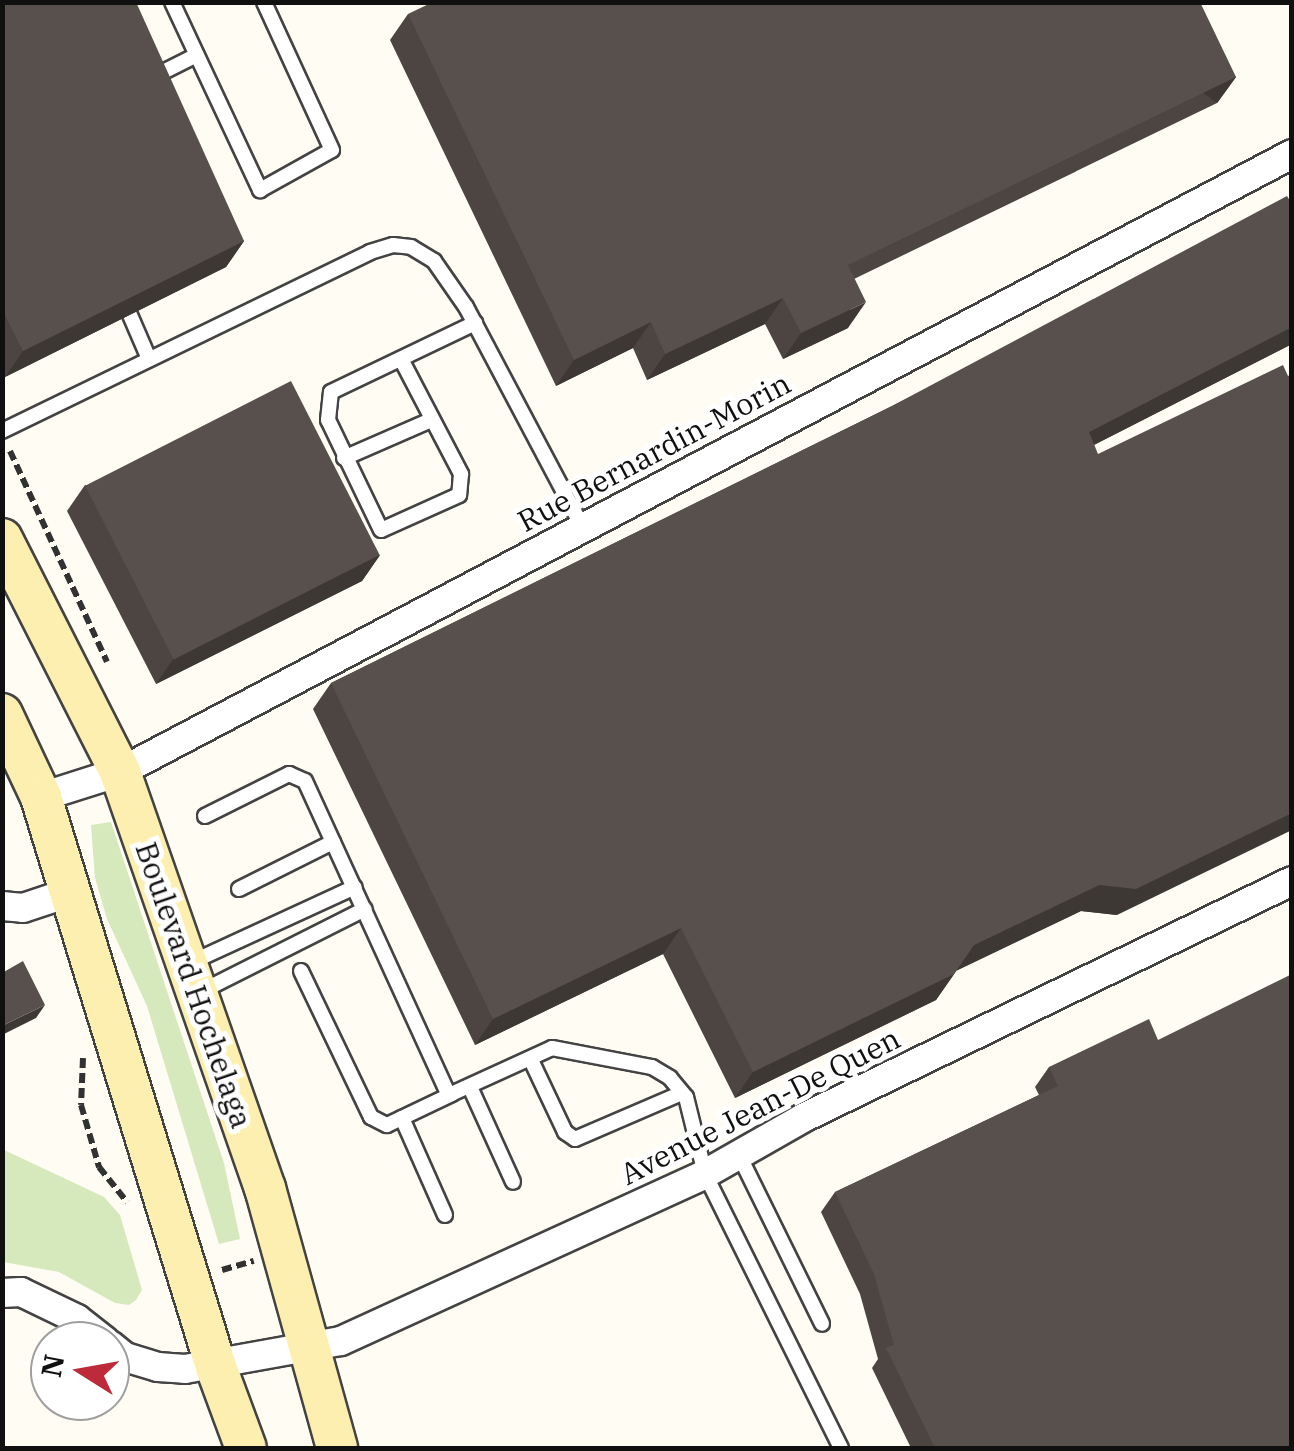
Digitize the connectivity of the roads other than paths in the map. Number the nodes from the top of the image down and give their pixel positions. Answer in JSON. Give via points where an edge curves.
{"nodes":[{"id":1,"x":172,"y":2,"type":"edge"},
{"id":2,"x":264,"y":2,"type":"edge"},
{"id":3,"x":194,"y":56,"type":"junction"},
{"id":4,"x":142,"y":82,"type":"edge"},
{"id":5,"x":1292,"y":154,"type":"edge"},
{"id":6,"x":130,"y":315,"type":"edge"},
{"id":7,"x":475,"y":323,"type":"junction"},
{"id":8,"x":402,"y":359,"type":"junction"},
{"id":9,"x":149,"y":360,"type":"junction"},
{"id":10,"x":431,"y":420,"type":"junction"},
{"id":11,"x":2,"y":431,"type":"edge"},
{"id":12,"x":344,"y":458,"type":"junction"},
{"id":13,"x":582,"y":526,"type":"junction"},
{"id":14,"x":2,"y":540,"type":"edge"},
{"id":15,"x":2,"y":714,"type":"edge"},
{"id":16,"x":120,"y":772,"type":"junction"},
{"id":17,"x":42,"y":796,"type":"junction"},
{"id":18,"x":205,"y":816,"type":"dead end"},
{"id":19,"x":333,"y":842,"type":"junction"},
{"id":20,"x":1292,"y":881,"type":"edge"},
{"id":21,"x":354,"y":887,"type":"junction"},
{"id":22,"x":239,"y":889,"type":"dead end"},
{"id":23,"x":1292,"y":889,"type":"edge"},
{"id":24,"x":71,"y":892,"type":"junction"},
{"id":25,"x":2,"y":906,"type":"edge"},
{"id":26,"x":1239,"y":908,"type":"junction"},
{"id":27,"x":364,"y":909,"type":"junction"},
{"id":28,"x":300,"y":971,"type":"dead end"},
{"id":29,"x":192,"y":979,"type":"junction"},
{"id":30,"x":531,"y":1060,"type":"junction"},
{"id":31,"x":470,"y":1087,"type":"junction"},
{"id":32,"x":682,"y":1093,"type":"junction"},
{"id":33,"x":452,"y":1094,"type":"junction"},
{"id":34,"x":402,"y":1118,"type":"junction"},
{"id":35,"x":739,"y":1155,"type":"junction"},
{"id":36,"x":706,"y":1174,"type":"junction"},
{"id":37,"x":513,"y":1182,"type":"dead end"},
{"id":38,"x":446,"y":1215,"type":"dead end"},
{"id":39,"x":2,"y":1292,"type":"edge"},
{"id":40,"x":80,"y":1321,"type":"edge"},
{"id":41,"x":822,"y":1324,"type":"dead end"},
{"id":42,"x":306,"y":1350,"type":"junction"},
{"id":43,"x":130,"y":1358,"type":"edge"},
{"id":44,"x":216,"y":1367,"type":"junction"},
{"id":45,"x":246,"y":1448,"type":"edge"},
{"id":46,"x":337,"y":1448,"type":"edge"},
{"id":47,"x":841,"y":1448,"type":"edge"}],
"edges":[{"from":1,"to":3,"type":"lane"},
{"from":2,"to":3,"type":"lane","via":[[332,150],[260,190]]},
{"from":3,"to":4,"type":"lane"},
{"from":5,"to":13,"type":"street","name":"Rue Bernardin-Morin"},
{"from":6,"to":9,"type":"lane"},
{"from":7,"to":8,"type":"lane"},
{"from":7,"to":9,"type":"lane","via":[[434,261],[394,245]]},
{"from":7,"to":13,"type":"lane"},
{"from":8,"to":10,"type":"lane"},
{"from":8,"to":12,"type":"lane","via":[[331,392],[328,420]]},
{"from":9,"to":11,"type":"lane"},
{"from":10,"to":12,"type":"lane"},
{"from":10,"to":12,"type":"lane","via":[[462,474],[459,495],[381,530]]},
{"from":13,"to":16,"type":"street","name":"Rue Bernardin-Morin"},
{"from":14,"to":16,"type":"main road","name":"Boulevard Hochelaga"},
{"from":15,"to":17,"type":"main road"},
{"from":16,"to":17,"type":"street","name":"Rue Bernardin-Morin"},
{"from":16,"to":29,"type":"main road","name":"Boulevard Hochelaga"},
{"from":17,"to":24,"type":"main road"},
{"from":18,"to":19,"type":"lane","via":[[298,775]]},
{"from":19,"to":21,"type":"lane"},
{"from":19,"to":22,"type":"lane"},
{"from":20,"to":26,"type":"street","name":"Avenue Jean-De Quen"},
{"from":21,"to":27,"type":"lane"},
{"from":21,"to":29,"type":"lane"},
{"from":23,"to":26,"type":"street","name":"Avenue Jean-De Quen"},
{"from":24,"to":25,"type":"street","via":[[24,908]]},
{"from":24,"to":44,"type":"main road"},
{"from":26,"to":35,"type":"street","name":"Avenue Jean-De Quen"},
{"from":27,"to":29,"type":"lane"},
{"from":27,"to":33,"type":"lane"},
{"from":28,"to":34,"type":"lane","via":[[370,1116],[387,1125]]},
{"from":29,"to":42,"type":"main road","name":"Boulevard Hochelaga","via":[[265,1188]]},
{"from":30,"to":31,"type":"lane"},
{"from":30,"to":32,"type":"lane","via":[[552,1048],[652,1066]]},
{"from":30,"to":32,"type":"lane","via":[[564,1132],[576,1138]]},
{"from":31,"to":33,"type":"lane"},
{"from":31,"to":37,"type":"lane"},
{"from":32,"to":36,"type":"lane"},
{"from":33,"to":34,"type":"lane"},
{"from":34,"to":38,"type":"lane"},
{"from":35,"to":36,"type":"street","name":"Avenue Jean-De Quen"},
{"from":35,"to":41,"type":"lane"},
{"from":36,"to":42,"type":"street","name":"Avenue Jean-De Quen","via":[[352,1336]]},
{"from":36,"to":47,"type":"lane"},
{"from":39,"to":40,"type":"street","name":"Avenue Jean-De Quen","via":[[20,1292]]},
{"from":42,"to":44,"type":"street","name":"Avenue Jean-De Quen"},
{"from":42,"to":46,"type":"main road","name":"Boulevard Hochelaga"},
{"from":43,"to":44,"type":"street","name":"Avenue Jean-De Quen","via":[[158,1368]]},
{"from":44,"to":45,"type":"main road"}]}
